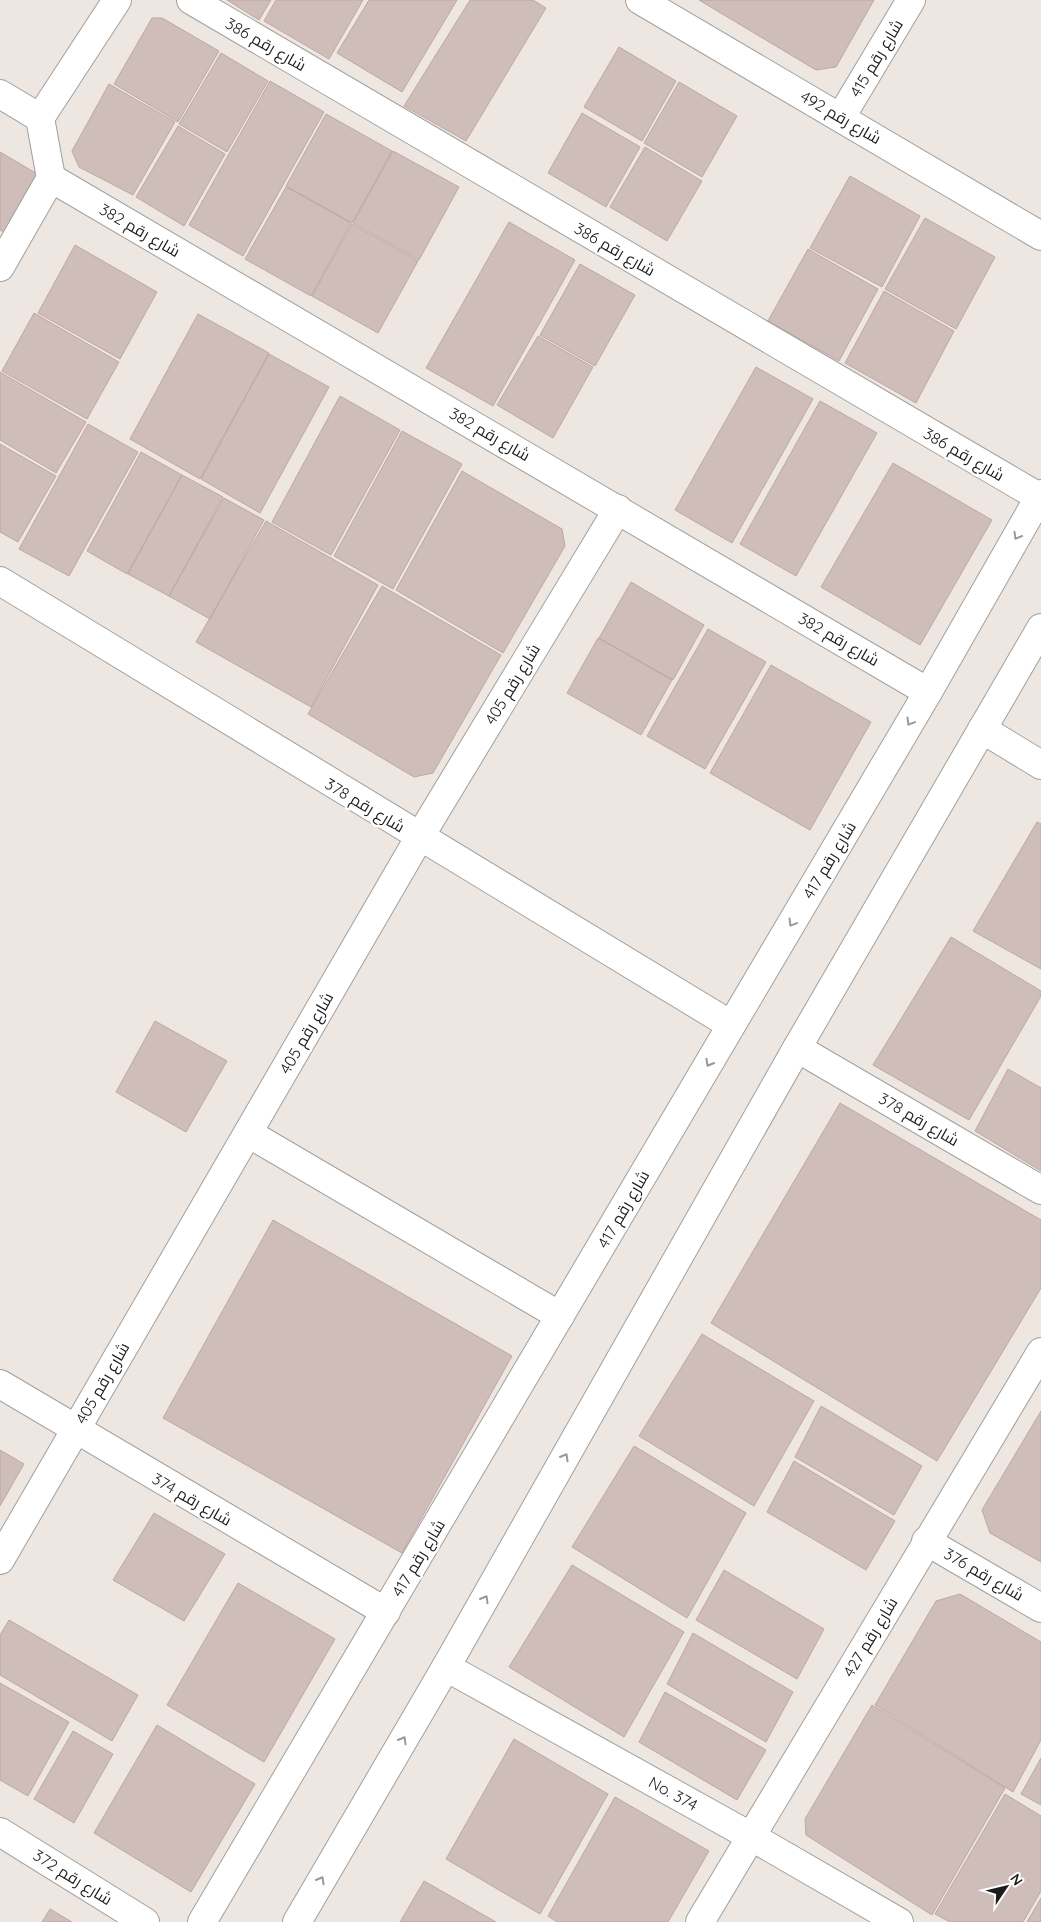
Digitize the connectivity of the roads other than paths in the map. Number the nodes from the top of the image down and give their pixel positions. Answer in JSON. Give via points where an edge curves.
{"nodes":[{"id":1,"x":117,"y":0,"type":"edge"},
{"id":2,"x":191,"y":0,"type":"edge"},
{"id":3,"x":640,"y":0,"type":"edge"},
{"id":4,"x":911,"y":0,"type":"edge"},
{"id":5,"x":0,"y":94,"type":"edge"},
{"id":6,"x":841,"y":117,"type":"junction"},
{"id":7,"x":40,"y":118,"type":"junction"},
{"id":8,"x":51,"y":178,"type":"junction"},
{"id":9,"x":1041,"y":236,"type":"edge"},
{"id":10,"x":0,"y":267,"type":"edge"},
{"id":11,"x":1040,"y":496,"type":"edge"},
{"id":12,"x":618,"y":509,"type":"junction"},
{"id":13,"x":0,"y":582,"type":"edge"},
{"id":14,"x":1041,"y":628,"type":"edge"},
{"id":15,"x":928,"y":692,"type":"junction"},
{"id":16,"x":982,"y":729,"type":"junction"},
{"id":17,"x":1041,"y":765,"type":"edge"},
{"id":18,"x":419,"y":838,"type":"junction"},
{"id":19,"x":731,"y":1025,"type":"junction"},
{"id":20,"x":797,"y":1048,"type":"junction"},
{"id":21,"x":248,"y":1133,"type":"junction"},
{"id":22,"x":1041,"y":1190,"type":"edge"},
{"id":23,"x":560,"y":1316,"type":"junction"},
{"id":24,"x":1041,"y":1352,"type":"edge"},
{"id":25,"x":0,"y":1384,"type":"edge"},
{"id":26,"x":75,"y":1430,"type":"junction"},
{"id":27,"x":926,"y":1541,"type":"junction"},
{"id":28,"x":0,"y":1560,"type":"edge"},
{"id":29,"x":1041,"y":1608,"type":"edge"},
{"id":30,"x":386,"y":1612,"type":"junction"},
{"id":31,"x":446,"y":1668,"type":"junction"},
{"id":32,"x":0,"y":1832,"type":"edge"},
{"id":33,"x":752,"y":1837,"type":"junction"},
{"id":34,"x":145,"y":1922,"type":"edge"},
{"id":35,"x":202,"y":1922,"type":"edge"},
{"id":36,"x":297,"y":1922,"type":"edge"},
{"id":37,"x":700,"y":1922,"type":"edge"},
{"id":38,"x":899,"y":1922,"type":"edge"}],
"edges":[{"from":1,"to":7,"type":"street"},
{"from":2,"to":11,"type":"street","name":"شارع رقم 386"},
{"from":3,"to":6,"type":"street","name":"شارع رقم 492"},
{"from":4,"to":6,"type":"street","name":"شارع رقم 415"},
{"from":5,"to":7,"type":"street"},
{"from":6,"to":9,"type":"street","name":"شارع رقم 492"},
{"from":7,"to":8,"type":"street"},
{"from":8,"to":10,"type":"street"},
{"from":8,"to":12,"type":"street","name":"شارع رقم 382"},
{"from":11,"to":15,"type":"street","name":"شارع رقم 417","one_way":true},
{"from":12,"to":15,"type":"street","name":"شارع رقم 382"},
{"from":12,"to":18,"type":"street","name":"شارع رقم 405"},
{"from":13,"to":18,"type":"street","name":"شارع رقم 378"},
{"from":14,"to":16,"type":"street"},
{"from":15,"to":19,"type":"street","name":"شارع رقم 417","one_way":true},
{"from":16,"to":17,"type":"street"},
{"from":16,"to":20,"type":"street"},
{"from":18,"to":19,"type":"street","name":"شارع رقم 378"},
{"from":18,"to":21,"type":"street","name":"شارع رقم 405"},
{"from":19,"to":23,"type":"street","name":"شارع رقم 417","one_way":true},
{"from":20,"to":22,"type":"street","name":"شارع رقم 378"},
{"from":31,"to":20,"type":"street","one_way":true},
{"from":21,"to":23,"type":"street"},
{"from":21,"to":26,"type":"street","name":"شارع رقم 405"},
{"from":23,"to":30,"type":"street","name":"شارع رقم 417"},
{"from":24,"to":27,"type":"street","name":"شارع رقم 427"},
{"from":25,"to":26,"type":"street","name":"شارع رقم 374"},
{"from":26,"to":28,"type":"street","name":"شارع رقم 405"},
{"from":26,"to":30,"type":"street","name":"شارع رقم 374"},
{"from":27,"to":29,"type":"street","name":"شارع رقم 376"},
{"from":27,"to":33,"type":"street","name":"شارع رقم 427"},
{"from":30,"to":35,"type":"street","name":"شارع رقم 417"},
{"from":31,"to":33,"type":"street","name":"No. 374"},
{"from":36,"to":31,"type":"street","one_way":true},
{"from":32,"to":34,"type":"street","name":"شارع رقم 372"},
{"from":33,"to":37,"type":"street","name":"شارع رقم 427"},
{"from":33,"to":38,"type":"street","name":"No. 374"}]}
